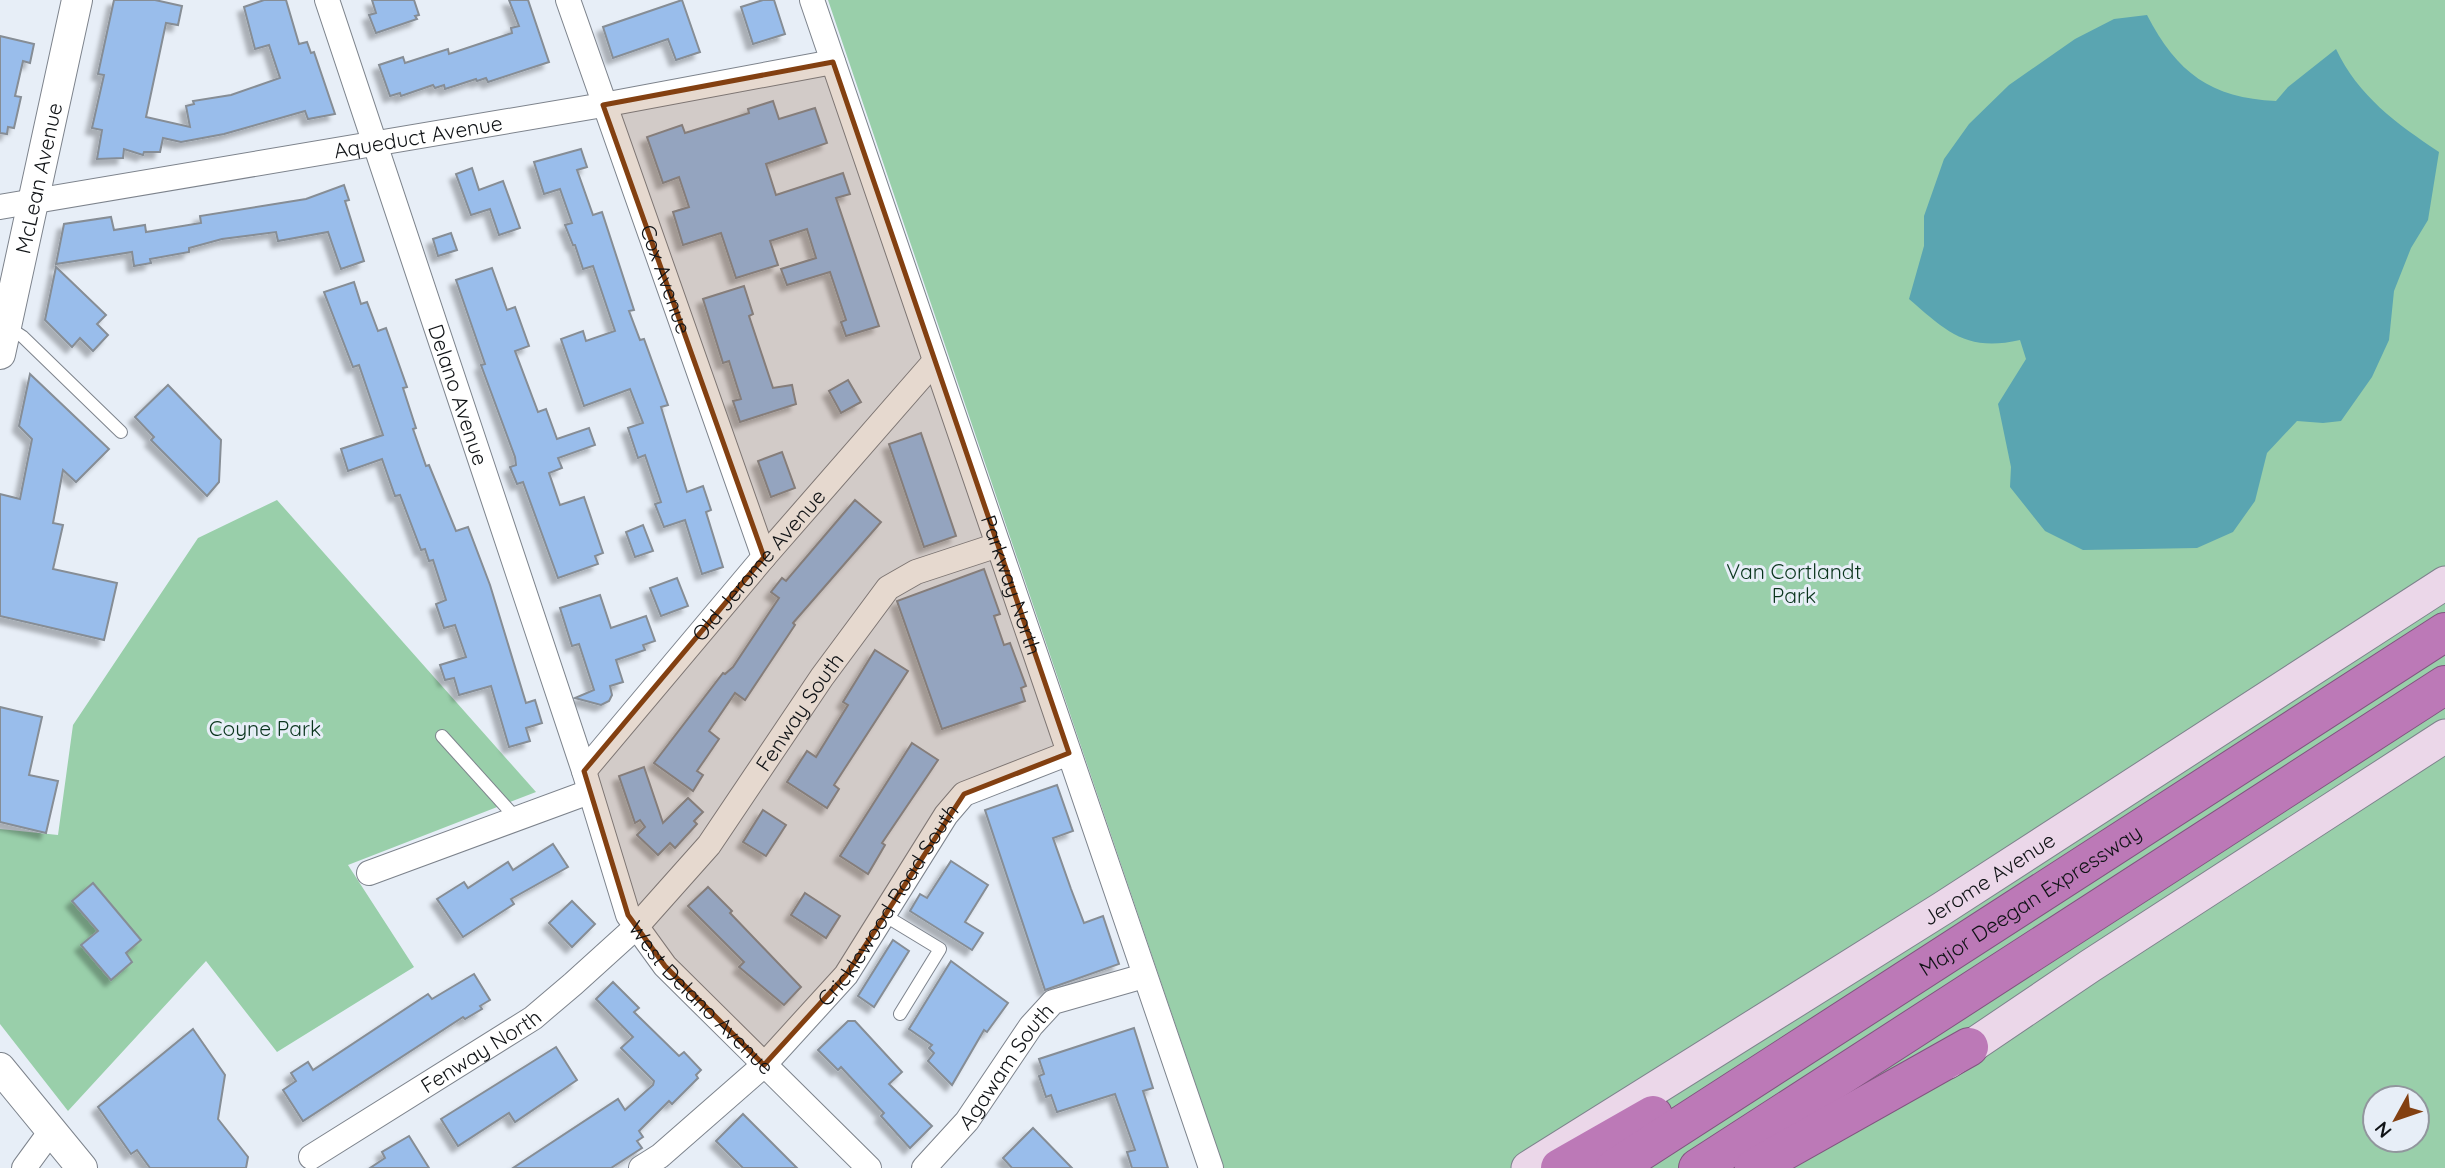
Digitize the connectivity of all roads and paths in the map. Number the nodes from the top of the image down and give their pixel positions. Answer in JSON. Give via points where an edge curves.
{"nodes":[{"id":1,"x":77,"y":0,"type":"edge"},
{"id":2,"x":327,"y":0,"type":"edge"},
{"id":3,"x":568,"y":0,"type":"edge"},
{"id":4,"x":812,"y":0,"type":"edge"},
{"id":5,"x":833,"y":62,"type":"junction"},
{"id":6,"x":603,"y":105,"type":"junction"},
{"id":7,"x":376,"y":143,"type":"junction"},
{"id":8,"x":33,"y":200,"type":"junction"},
{"id":9,"x":0,"y":207,"type":"edge"},
{"id":10,"x":3,"y":340,"type":"edge"},
{"id":11,"x":935,"y":361,"type":"junction"},
{"id":12,"x":121,"y":432,"type":"dead end"},
{"id":13,"x":998,"y":545,"type":"junction"},
{"id":14,"x":764,"y":557,"type":"junction"},
{"id":15,"x":2445,"y":583,"type":"edge"},
{"id":16,"x":2445,"y":632,"type":"edge"},
{"id":17,"x":2445,"y":685,"type":"edge"},
{"id":18,"x":442,"y":736,"type":"dead end"},
{"id":19,"x":2445,"y":736,"type":"edge"},
{"id":20,"x":1069,"y":753,"type":"junction"},
{"id":21,"x":587,"y":781,"type":"junction"},
{"id":22,"x":516,"y":818,"type":"junction"},
{"id":23,"x":369,"y":873,"type":"dead end"},
{"id":24,"x":884,"y":915,"type":"junction"},
{"id":25,"x":636,"y":927,"type":"junction"},
{"id":26,"x":1144,"y":976,"type":"junction"},
{"id":27,"x":1860,"y":1010,"type":"junction"},
{"id":28,"x":900,"y":1014,"type":"dead end"},
{"id":29,"x":1969,"y":1047,"type":"junction"},
{"id":30,"x":764,"y":1065,"type":"junction"},
{"id":31,"x":0,"y":1068,"type":"edge"},
{"id":32,"x":51,"y":1131,"type":"junction"},
{"id":33,"x":311,"y":1157,"type":"dead end"},
{"id":34,"x":80,"y":1167,"type":"edge"},
{"id":35,"x":23,"y":1168,"type":"edge"},
{"id":36,"x":641,"y":1168,"type":"edge"},
{"id":37,"x":869,"y":1168,"type":"edge"},
{"id":38,"x":924,"y":1168,"type":"edge"},
{"id":39,"x":1211,"y":1168,"type":"edge"},
{"id":40,"x":1528,"y":1168,"type":"edge"},
{"id":41,"x":1560,"y":1168,"type":"edge"},
{"id":42,"x":1615,"y":1168,"type":"edge"},
{"id":43,"x":1698,"y":1168,"type":"edge"},
{"id":44,"x":1754,"y":1168,"type":"edge"},
{"id":45,"x":1793,"y":1168,"type":"edge"}],
"edges":[{"from":1,"to":8,"type":"street","name":"McLean Avenue"},
{"from":2,"to":7,"type":"street","name":"Delano Avenue"},
{"from":3,"to":6,"type":"street","name":"Cox Avenue"},
{"from":4,"to":5,"type":"street","name":"Parkway North"},
{"from":5,"to":6,"type":"street","name":"Aqueduct Avenue"},
{"from":5,"to":11,"type":"street","name":"Parkway North"},
{"from":6,"to":7,"type":"street","name":"Aqueduct Avenue"},
{"from":6,"to":14,"type":"street","name":"Cox Avenue"},
{"from":7,"to":8,"type":"street","name":"Aqueduct Avenue"},
{"from":7,"to":21,"type":"street","name":"Delano Avenue"},
{"from":8,"to":9,"type":"street","name":"Aqueduct Avenue"},
{"from":8,"to":10,"type":"street","name":"McLean Avenue"},
{"from":10,"to":12,"type":"lane","via":[[23,337]]},
{"from":11,"to":13,"type":"street","name":"Parkway North"},
{"from":11,"to":14,"type":"street","name":"Old Jerome Avenue"},
{"from":13,"to":20,"type":"street","name":"Parkway North"},
{"from":13,"to":25,"type":"street","name":"Fenway South","via":[[916,572],[888,588],[709,845]]},
{"from":14,"to":21,"type":"street","name":"Old Jerome Avenue"},
{"from":15,"to":40,"type":"main road","name":"Jerome Avenue","via":[[1908,931]]},
{"from":16,"to":27,"type":"highway","name":"Major Deegan Expressway"},
{"from":17,"to":43,"type":"highway"},
{"from":18,"to":22,"type":"lane"},
{"from":19,"to":29,"type":"main road"},
{"from":20,"to":24,"type":"street","name":"Cricklewood Road South","via":[[964,794]]},
{"from":20,"to":26,"type":"street","name":"Parkway North"},
{"from":21,"to":22,"type":"street"},
{"from":21,"to":25,"type":"street","name":"West Delano Avenue","via":[[628,915]]},
{"from":22,"to":23,"type":"street"},
{"from":24,"to":28,"type":"lane","via":[[940,949]]},
{"from":24,"to":30,"type":"street","name":"Cricklewood Road South","via":[[846,975]]},
{"from":25,"to":30,"type":"street","name":"West Delano Avenue","via":[[665,965]]},
{"from":25,"to":33,"type":"street","name":"Fenway North","via":[[533,1018]]},
{"from":26,"to":38,"type":"street","name":"Agawam South","via":[[1053,1002],[1031,1026],[967,1121]]},
{"from":26,"to":39,"type":"street","name":"Parkway North"},
{"from":27,"to":41,"type":"highway","via":[[1729,1069]]},
{"from":27,"to":42,"type":"highway","name":"Major Deegan Expressway"},
{"from":29,"to":44,"type":"highway"},
{"from":29,"to":45,"type":"main road"},
{"from":30,"to":36,"type":"street","name":"Cricklewood Road South"},
{"from":30,"to":37,"type":"street","name":"West Delano Avenue"},
{"from":31,"to":32,"type":"street"},
{"from":32,"to":34,"type":"street"},
{"from":32,"to":35,"type":"street"}]}
